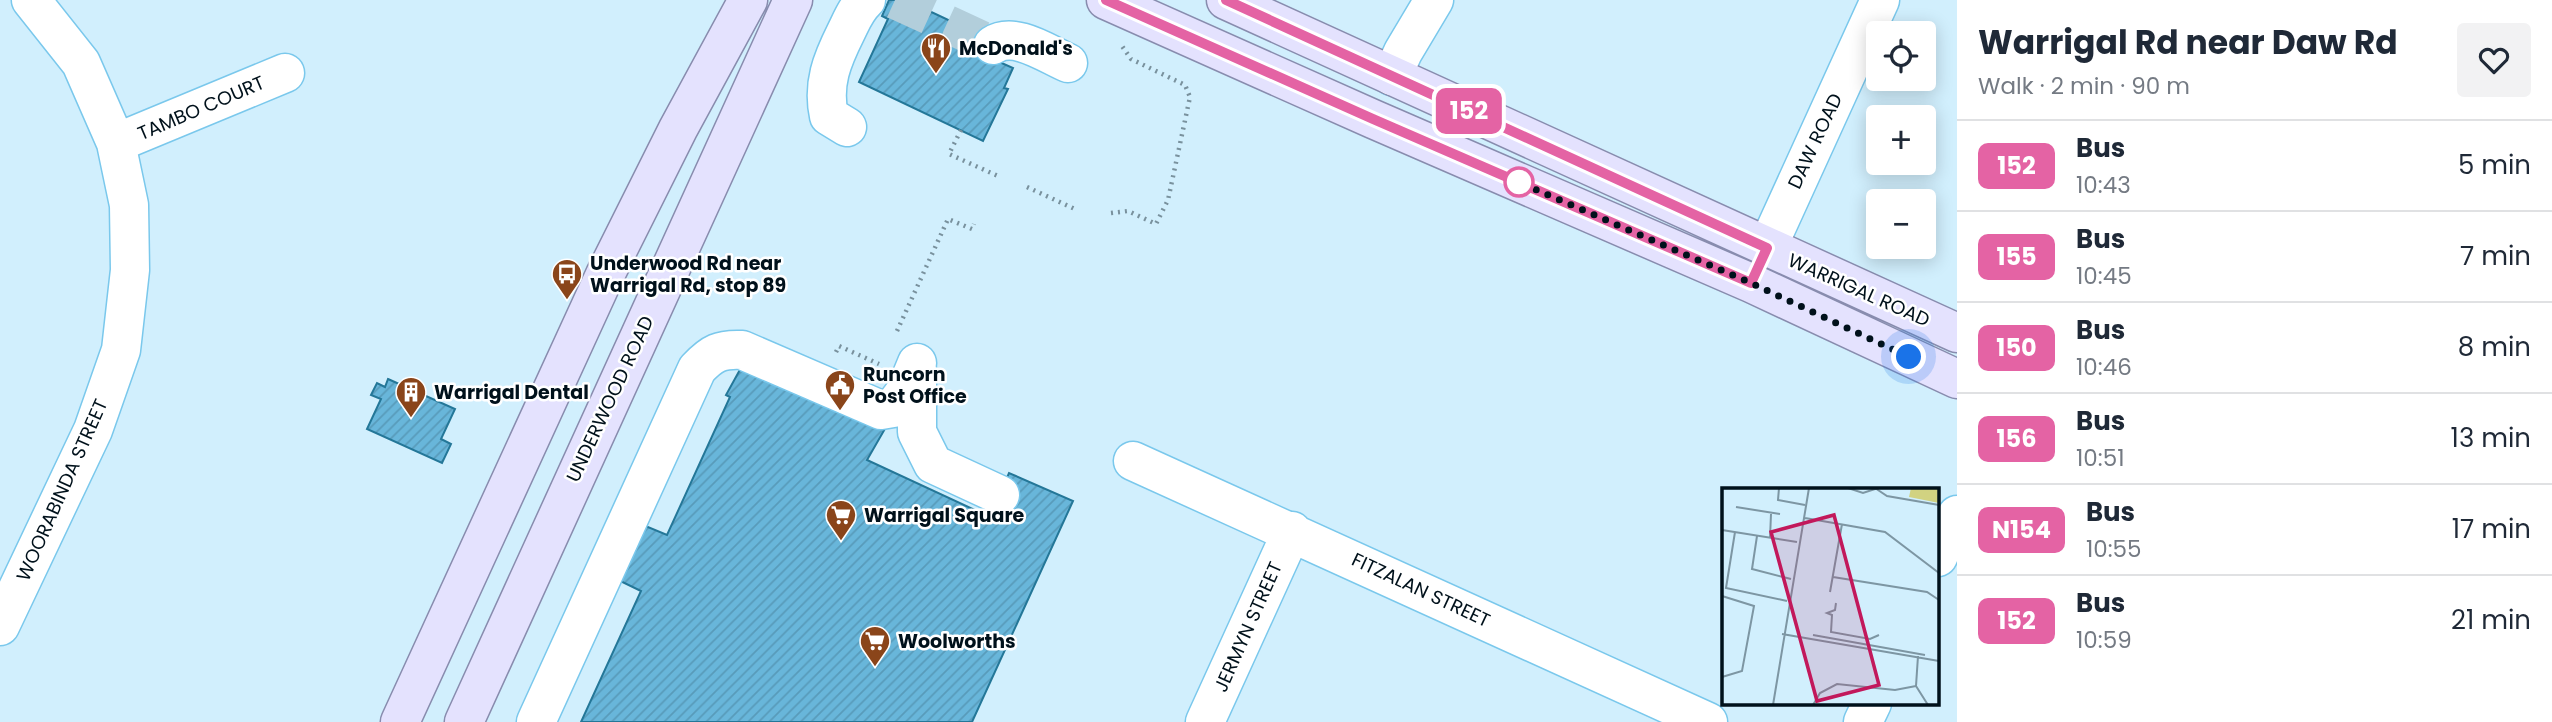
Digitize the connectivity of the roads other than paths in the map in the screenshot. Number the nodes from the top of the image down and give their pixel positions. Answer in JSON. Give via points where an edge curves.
{"nodes":[{"id":1,"x":32,"y":0,"type":"edge"},
{"id":2,"x":723,"y":0,"type":"edge"},
{"id":3,"x":748,"y":0,"type":"edge"},
{"id":4,"x":793,"y":0,"type":"edge"},
{"id":5,"x":866,"y":0,"type":"edge"},
{"id":6,"x":1106,"y":0,"type":"edge"},
{"id":7,"x":1226,"y":0,"type":"edge"},
{"id":8,"x":1434,"y":0,"type":"edge"},
{"id":9,"x":1880,"y":0,"type":"edge"},
{"id":10,"x":993,"y":45,"type":"tunnel mouth"},
{"id":11,"x":1069,"y":63,"type":"dead end"},
{"id":12,"x":285,"y":73,"type":"dead end"},
{"id":13,"x":1392,"y":76,"type":"junction"},
{"id":14,"x":1373,"y":119,"type":"junction"},
{"id":15,"x":847,"y":127,"type":"dead end"},
{"id":16,"x":678,"y":129,"type":"junction"},
{"id":17,"x":116,"y":143,"type":"junction"},
{"id":18,"x":1767,"y":248,"type":"junction"},
{"id":19,"x":1751,"y":283,"type":"junction"},
{"id":20,"x":1957,"y":334,"type":"edge"},
{"id":21,"x":561,"y":370,"type":"junction"},
{"id":22,"x":1957,"y":379,"type":"edge"},
{"id":23,"x":612,"y":394,"type":"junction"},
{"id":24,"x":1133,"y":461,"type":"dead end"},
{"id":25,"x":1000,"y":495,"type":"dead end"},
{"id":26,"x":1957,"y":515,"type":"edge"},
{"id":27,"x":1292,"y":531,"type":"junction"},
{"id":28,"x":1940,"y":553,"type":"edge"},
{"id":29,"x":0,"y":626,"type":"edge"},
{"id":30,"x":1872,"y":704,"type":"edge"},
{"id":31,"x":400,"y":722,"type":"edge"},
{"id":32,"x":464,"y":722,"type":"edge"},
{"id":33,"x":536,"y":722,"type":"edge"},
{"id":34,"x":1205,"y":722,"type":"edge"},
{"id":35,"x":1708,"y":722,"type":"edge"},
{"id":36,"x":1863,"y":722,"type":"edge"}],
"edges":[{"from":1,"to":17,"type":"street","name":"WOORABINDA STREET","via":[[82,63]]},
{"from":2,"to":16,"type":"main road"},
{"from":3,"to":16,"type":"main road"},
{"from":4,"to":23,"type":"main road","name":"UNDERWOOD ROAD"},
{"from":5,"to":15,"type":"street","via":[[837,50],[827,81],[829,116]]},
{"from":6,"to":14,"type":"main road","name":"WARRIGAL ROAD"},
{"from":7,"to":13,"type":"main road","name":"WARRIGAL ROAD"},
{"from":8,"to":13,"type":"street"},
{"from":9,"to":18,"type":"street","name":"DAW ROAD"},
{"from":10,"to":11,"type":"street","via":[[1013,40]]},
{"from":12,"to":17,"type":"street","name":"TAMBO COURT"},
{"from":13,"to":14,"type":"main road"},
{"from":13,"to":18,"type":"main road","name":"WARRIGAL ROAD"},
{"from":14,"to":19,"type":"main road","name":"WARRIGAL ROAD"},
{"from":16,"to":21,"type":"main road"},
{"from":17,"to":29,"type":"street","name":"WOORABINDA STREET","via":[[129,205],[130,244],[121,350],[93,430]]},
{"from":18,"to":19,"type":"main road","name":"DAW ROAD"},
{"from":18,"to":20,"type":"main road","name":"WARRIGAL ROAD"},
{"from":19,"to":22,"type":"main road","name":"WARRIGAL ROAD"},
{"from":21,"to":23,"type":"main road"},
{"from":21,"to":31,"type":"main road"},
{"from":23,"to":32,"type":"main road","name":"UNDERWOOD ROAD"},
{"from":24,"to":27,"type":"street","name":"FITZALAN STREET"},
{"from":25,"to":33,"type":"street","via":[[933,464],[917,432],[917,363],[893,408],[881,410],[742,350],[726,349],[709,356],[697,369]]},
{"from":26,"to":28,"type":"street"},
{"from":27,"to":34,"type":"street","name":"JERMYN STREET"},
{"from":27,"to":35,"type":"street","name":"FITZALAN STREET"},
{"from":30,"to":36,"type":"street"}]}
